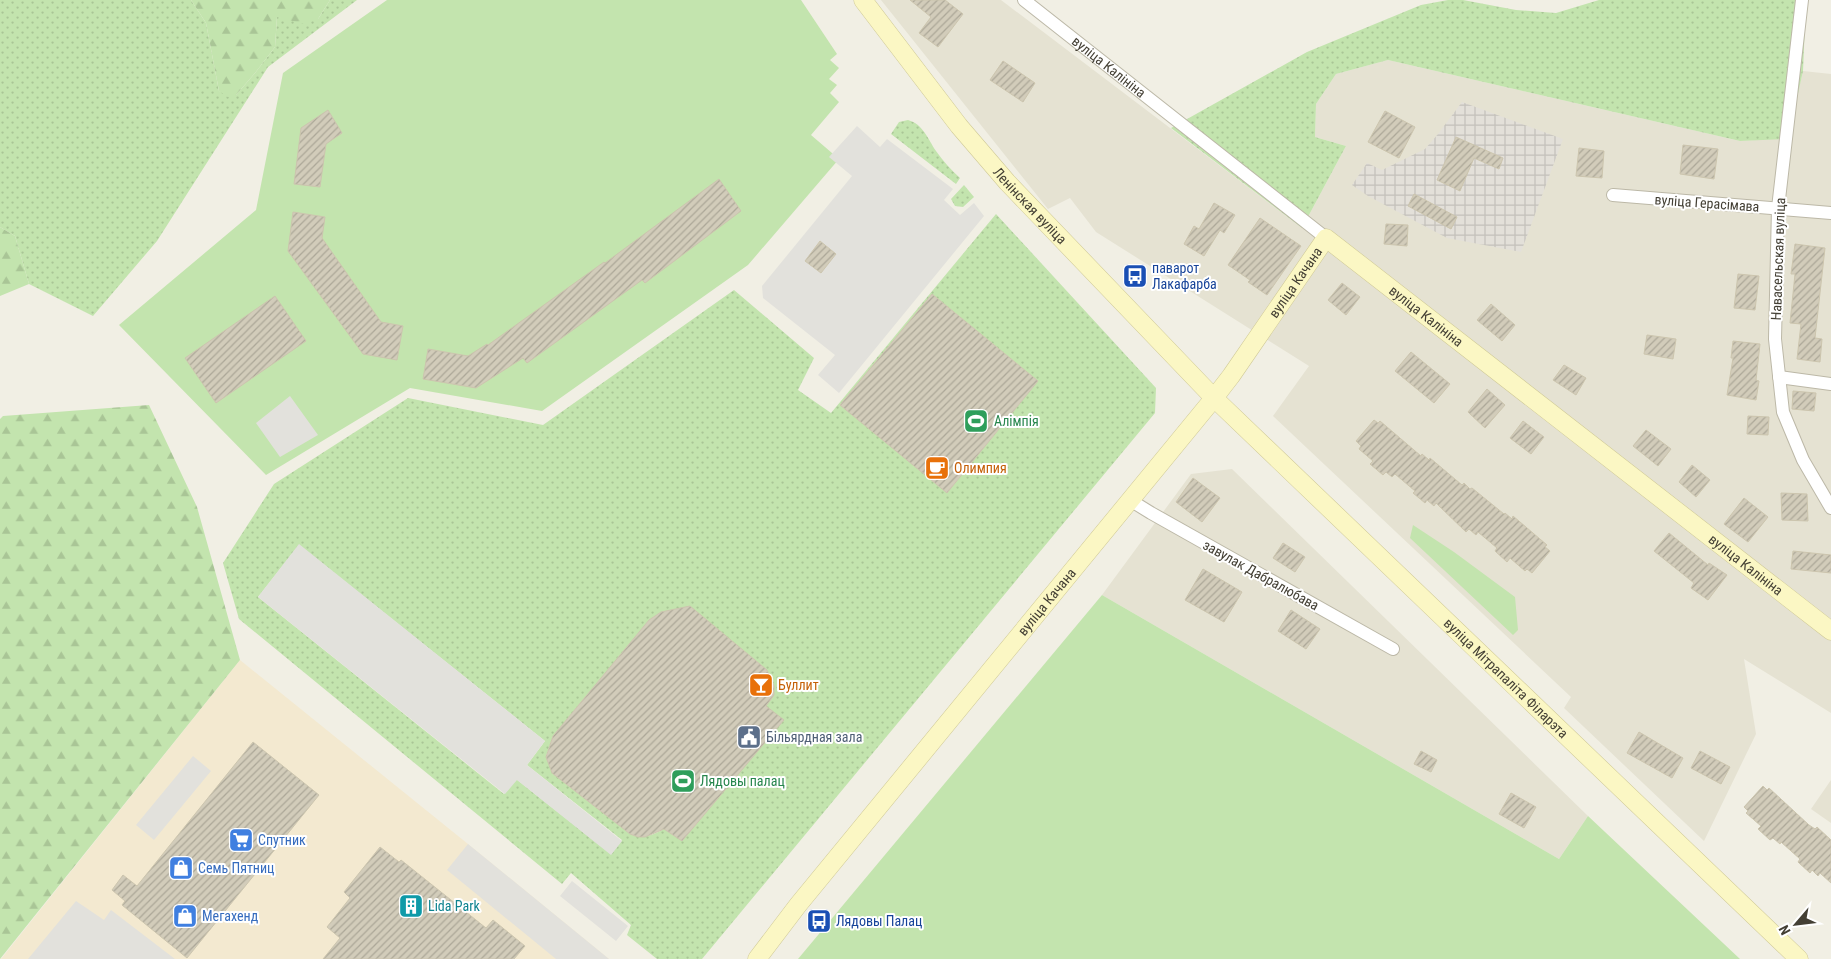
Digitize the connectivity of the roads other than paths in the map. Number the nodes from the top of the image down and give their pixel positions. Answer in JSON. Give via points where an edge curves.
{"nodes":[{"id":1,"x":863,"y":0,"type":"edge"},
{"id":2,"x":1024,"y":0,"type":"edge"},
{"id":3,"x":1802,"y":0,"type":"edge"},
{"id":4,"x":1612,"y":195,"type":"dead end"},
{"id":5,"x":1778,"y":208,"type":"junction"},
{"id":6,"x":1831,"y":213,"type":"edge"},
{"id":7,"x":1326,"y":238,"type":"junction"},
{"id":8,"x":1779,"y":377,"type":"junction"},
{"id":9,"x":1831,"y":384,"type":"edge"},
{"id":10,"x":1214,"y":398,"type":"junction"},
{"id":11,"x":1130,"y":500,"type":"junction"},
{"id":12,"x":1831,"y":508,"type":"edge"},
{"id":13,"x":1831,"y":630,"type":"edge"},
{"id":14,"x":1393,"y":649,"type":"dead end"},
{"id":15,"x":757,"y":959,"type":"edge"},
{"id":16,"x":1799,"y":959,"type":"edge"}],
"edges":[{"from":1,"to":10,"type":"main road","name":"Ленінская вуліца","via":[[959,126],[1007,182]]},
{"from":2,"to":7,"type":"street","name":"вуліца Калініна"},
{"from":3,"to":5,"type":"street","name":"Навасельская вуліца"},
{"from":4,"to":5,"type":"street","name":"вуліца Герасімава"},
{"from":5,"to":6,"type":"street","name":"вуліца Герасімава"},
{"from":5,"to":8,"type":"street","name":"Навасельская вуліца","via":[[1774,339]]},
{"from":7,"to":10,"type":"main road","name":"вуліца Качана"},
{"from":7,"to":13,"type":"main road","name":"вуліца Калініна"},
{"from":8,"to":9,"type":"street"},
{"from":8,"to":12,"type":"street","name":"Навасельская вуліца","via":[[1782,412],[1803,460]]},
{"from":10,"to":11,"type":"main road","name":"вуліца Качана"},
{"from":10,"to":16,"type":"main road","name":"вуліца Мітрапаліта Філарэта"},
{"from":11,"to":14,"type":"street","name":"завулак Дабралюбава"},
{"from":11,"to":15,"type":"main road","name":"вуліца Качана"}]}
